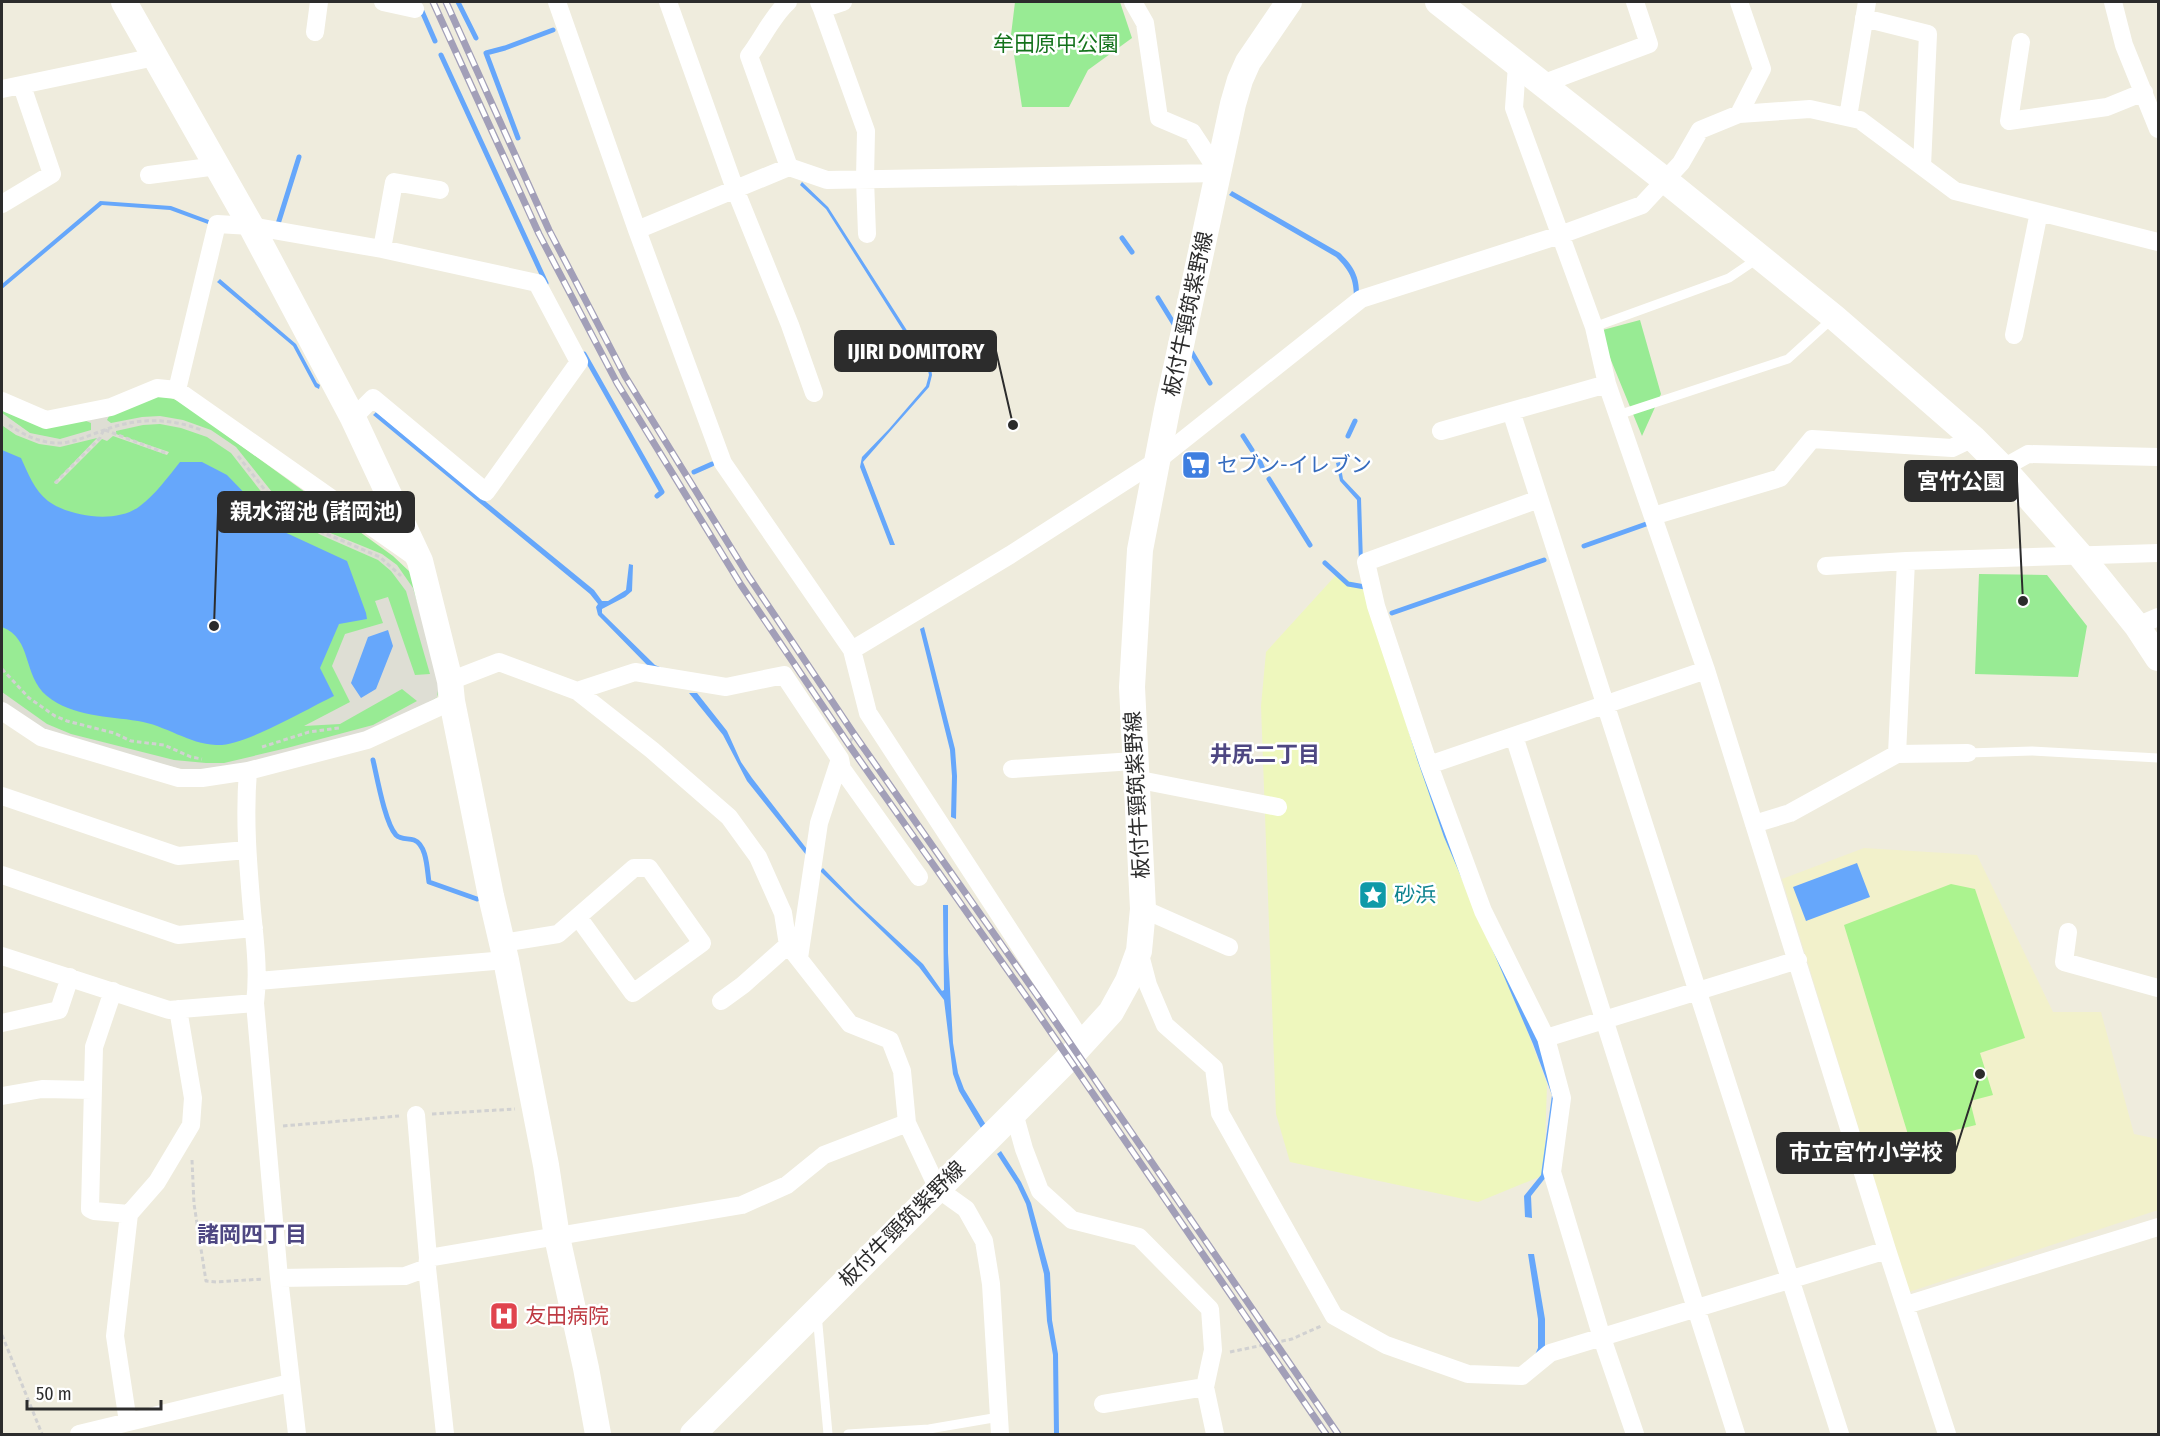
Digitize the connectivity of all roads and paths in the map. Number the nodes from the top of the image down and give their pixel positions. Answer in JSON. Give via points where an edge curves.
{"nodes":[{"id":1,"x":124,"y":2,"type":"edge"},
{"id":2,"x":319,"y":2,"type":"edge"},
{"id":3,"x":382,"y":2,"type":"edge"},
{"id":4,"x":557,"y":2,"type":"edge"},
{"id":5,"x":668,"y":2,"type":"edge"},
{"id":6,"x":788,"y":2,"type":"edge"},
{"id":7,"x":843,"y":2,"type":"edge"},
{"id":8,"x":1133,"y":2,"type":"edge"},
{"id":9,"x":1438,"y":2,"type":"edge"},
{"id":10,"x":1635,"y":2,"type":"edge"},
{"id":11,"x":1739,"y":2,"type":"edge"},
{"id":12,"x":2113,"y":2,"type":"edge"},
{"id":13,"x":1294,"y":4,"type":"edge"},
{"id":14,"x":820,"y":5,"type":"edge"},
{"id":15,"x":415,"y":9,"type":"dead end"},
{"id":16,"x":1866,"y":10,"type":"edge"},
{"id":17,"x":315,"y":32,"type":"dead end"},
{"id":18,"x":2021,"y":42,"type":"dead end"},
{"id":19,"x":155,"y":57,"type":"junction"},
{"id":20,"x":1517,"y":65,"type":"junction"},
{"id":21,"x":1542,"y":84,"type":"junction"},
{"id":22,"x":2,"y":86,"type":"edge"},
{"id":23,"x":22,"y":86,"type":"junction"},
{"id":24,"x":2144,"y":92,"type":"junction"},
{"id":25,"x":1738,"y":114,"type":"junction"},
{"id":26,"x":1848,"y":117,"type":"junction"},
{"id":27,"x":2158,"y":129,"type":"edge"},
{"id":28,"x":217,"y":166,"type":"junction"},
{"id":29,"x":1922,"y":166,"type":"junction"},
{"id":30,"x":789,"y":167,"type":"junction"},
{"id":31,"x":1219,"y":173,"type":"junction"},
{"id":32,"x":149,"y":175,"type":"dead end"},
{"id":33,"x":865,"y":179,"type":"junction"},
{"id":34,"x":1666,"y":181,"type":"junction"},
{"id":35,"x":735,"y":189,"type":"junction"},
{"id":36,"x":440,"y":190,"type":"dead end"},
{"id":37,"x":2,"y":204,"type":"edge"},
{"id":38,"x":2039,"y":212,"type":"junction"},
{"id":39,"x":251,"y":226,"type":"junction"},
{"id":40,"x":637,"y":230,"type":"junction"},
{"id":41,"x":867,"y":234,"type":"dead end"},
{"id":42,"x":1560,"y":235,"type":"junction"},
{"id":43,"x":2158,"y":242,"type":"edge"},
{"id":44,"x":382,"y":249,"type":"junction"},
{"id":45,"x":1759,"y":257,"type":"junction"},
{"id":46,"x":1833,"y":317,"type":"junction"},
{"id":47,"x":1594,"y":327,"type":"junction"},
{"id":48,"x":2014,"y":335,"type":"dead end"},
{"id":49,"x":1607,"y":384,"type":"junction"},
{"id":50,"x":177,"y":390,"type":"junction"},
{"id":51,"x":814,"y":393,"type":"dead end"},
{"id":52,"x":2,"y":401,"type":"edge"},
{"id":53,"x":97,"y":411,"type":"junction"},
{"id":54,"x":1511,"y":411,"type":"junction"},
{"id":55,"x":1618,"y":415,"type":"junction"},
{"id":56,"x":353,"y":418,"type":"junction"},
{"id":57,"x":6,"y":423,"type":"dead end"},
{"id":58,"x":105,"y":430,"type":"junction"},
{"id":59,"x":1441,"y":431,"type":"dead end"},
{"id":60,"x":209,"y":434,"type":"dead end"},
{"id":61,"x":1973,"y":438,"type":"junction"},
{"id":62,"x":234,"y":450,"type":"dead end"},
{"id":63,"x":168,"y":454,"type":"dead end"},
{"id":64,"x":2158,"y":457,"type":"edge"},
{"id":65,"x":1158,"y":460,"type":"junction"},
{"id":66,"x":2003,"y":468,"type":"junction"},
{"id":67,"x":56,"y":483,"type":"dead end"},
{"id":68,"x":1539,"y":499,"type":"junction"},
{"id":69,"x":1653,"y":516,"type":"junction"},
{"id":70,"x":2158,"y":554,"type":"edge"},
{"id":71,"x":2080,"y":555,"type":"junction"},
{"id":72,"x":1906,"y":561,"type":"junction"},
{"id":73,"x":1826,"y":566,"type":"dead end"},
{"id":74,"x":413,"y":571,"type":"junction"},
{"id":75,"x":2148,"y":621,"type":"edge"},
{"id":76,"x":852,"y":650,"type":"junction"},
{"id":77,"x":2158,"y":658,"type":"edge"},
{"id":78,"x":2,"y":669,"type":"edge"},
{"id":79,"x":1706,"y":670,"type":"junction"},
{"id":80,"x":451,"y":691,"type":"junction"},
{"id":81,"x":577,"y":692,"type":"junction"},
{"id":82,"x":1606,"y":704,"type":"junction"},
{"id":83,"x":2,"y":711,"type":"edge"},
{"id":84,"x":868,"y":713,"type":"junction"},
{"id":85,"x":344,"y":729,"type":"dead end"},
{"id":86,"x":1514,"y":736,"type":"junction"},
{"id":87,"x":259,"y":748,"type":"dead end"},
{"id":88,"x":1968,"y":753,"type":"joint"},
{"id":89,"x":1897,"y":754,"type":"junction"},
{"id":90,"x":212,"y":758,"type":"dead end"},
{"id":91,"x":2158,"y":758,"type":"edge"},
{"id":92,"x":840,"y":759,"type":"junction"},
{"id":93,"x":1429,"y":765,"type":"junction"},
{"id":94,"x":1012,"y":769,"type":"dead end"},
{"id":95,"x":1135,"y":770,"type":"junction"},
{"id":96,"x":248,"y":771,"type":"junction"},
{"id":97,"x":2,"y":796,"type":"edge"},
{"id":98,"x":1278,"y":807,"type":"dead end"},
{"id":99,"x":1754,"y":824,"type":"junction"},
{"id":100,"x":247,"y":850,"type":"junction"},
{"id":101,"x":2,"y":875,"type":"edge"},
{"id":102,"x":919,"y":877,"type":"dead end"},
{"id":103,"x":1143,"y":909,"type":"junction"},
{"id":104,"x":578,"y":917,"type":"junction"},
{"id":105,"x":254,"y":928,"type":"junction"},
{"id":106,"x":2068,"y":932,"type":"dead end"},
{"id":107,"x":1229,"y":947,"type":"dead end"},
{"id":108,"x":794,"y":951,"type":"junction"},
{"id":109,"x":1139,"y":951,"type":"junction"},
{"id":110,"x":505,"y":952,"type":"junction"},
{"id":111,"x":2,"y":956,"type":"edge"},
{"id":112,"x":1798,"y":960,"type":"junction"},
{"id":113,"x":70,"y":977,"type":"junction"},
{"id":114,"x":258,"y":981,"type":"junction"},
{"id":115,"x":2158,"y":988,"type":"edge"},
{"id":116,"x":1698,"y":991,"type":"junction"},
{"id":117,"x":113,"y":992,"type":"junction"},
{"id":118,"x":721,"y":1001,"type":"dead end"},
{"id":119,"x":255,"y":1003,"type":"junction"},
{"id":120,"x":178,"y":1009,"type":"junction"},
{"id":121,"x":1604,"y":1020,"type":"junction"},
{"id":122,"x":2,"y":1023,"type":"edge"},
{"id":123,"x":1546,"y":1038,"type":"junction"},
{"id":124,"x":1083,"y":1043,"type":"junction"},
{"id":125,"x":93,"y":1090,"type":"junction"},
{"id":126,"x":2,"y":1096,"type":"edge"},
{"id":127,"x":534,"y":1108,"type":"junction"},
{"id":128,"x":1014,"y":1113,"type":"junction"},
{"id":129,"x":416,"y":1115,"type":"junction"},
{"id":130,"x":907,"y":1123,"type":"junction"},
{"id":131,"x":266,"y":1128,"type":"junction"},
{"id":132,"x":192,"y":1159,"type":"dead end"},
{"id":133,"x":938,"y":1189,"type":"junction"},
{"id":134,"x":129,"y":1214,"type":"junction"},
{"id":135,"x":2158,"y":1227,"type":"edge"},
{"id":136,"x":557,"y":1238,"type":"junction"},
{"id":137,"x":1887,"y":1250,"type":"junction"},
{"id":138,"x":428,"y":1263,"type":"junction"},
{"id":139,"x":279,"y":1278,"type":"junction"},
{"id":140,"x":1792,"y":1279,"type":"junction"},
{"id":141,"x":1906,"y":1305,"type":"junction"},
{"id":142,"x":817,"y":1309,"type":"junction"},
{"id":143,"x":1695,"y":1309,"type":"junction"},
{"id":144,"x":1335,"y":1316,"type":"junction"},
{"id":145,"x":2,"y":1335,"type":"edge"},
{"id":146,"x":1602,"y":1338,"type":"junction"},
{"id":147,"x":1213,"y":1350,"type":"junction"},
{"id":148,"x":290,"y":1383,"type":"junction"},
{"id":149,"x":1205,"y":1387,"type":"junction"},
{"id":150,"x":1103,"y":1404,"type":"dead end"},
{"id":151,"x":128,"y":1422,"type":"junction"},
{"id":152,"x":999,"y":1426,"type":"edge"},
{"id":153,"x":42,"y":1434,"type":"edge"},
{"id":154,"x":79,"y":1434,"type":"edge"},
{"id":155,"x":297,"y":1434,"type":"edge"},
{"id":156,"x":445,"y":1434,"type":"edge"},
{"id":157,"x":598,"y":1434,"type":"edge"},
{"id":158,"x":693,"y":1434,"type":"edge"},
{"id":159,"x":828,"y":1434,"type":"edge"},
{"id":160,"x":848,"y":1434,"type":"edge"},
{"id":161,"x":1215,"y":1434,"type":"edge"},
{"id":162,"x":1635,"y":1434,"type":"edge"},
{"id":163,"x":1736,"y":1434,"type":"edge"},
{"id":164,"x":1840,"y":1434,"type":"edge"},
{"id":165,"x":1947,"y":1434,"type":"edge"}],
"edges":[{"from":1,"to":19,"type":"street"},
{"from":2,"to":17,"type":"street"},
{"from":3,"to":15,"type":"street"},
{"from":4,"to":40,"type":"street"},
{"from":5,"to":35,"type":"street"},
{"from":6,"to":30,"type":"street","via":[[778,10],[749,56]]},
{"from":7,"to":14,"type":"street"},
{"from":8,"to":31,"type":"street","via":[[1145,23],[1159,118],[1192,132]]},
{"from":9,"to":20,"type":"street"},
{"from":10,"to":21,"type":"street","via":[[1649,44]]},
{"from":11,"to":25,"type":"street","via":[[1762,69]]},
{"from":12,"to":24,"type":"street","via":[[2124,45]]},
{"from":13,"to":31,"type":"street","name":"板付牛頸筑紫野線","via":[[1248,62],[1240,80]]},
{"from":14,"to":33,"type":"street","via":[[866,131]]},
{"from":16,"to":26,"type":"street"},
{"from":16,"to":29,"type":"street","via":[[1928,34]]},
{"from":18,"to":24,"type":"street","via":[[2009,121],[2107,107]]},
{"from":19,"to":23,"type":"street"},
{"from":19,"to":28,"type":"street"},
{"from":20,"to":21,"type":"street"},
{"from":20,"to":42,"type":"street","via":[[1514,108]]},
{"from":21,"to":34,"type":"street"},
{"from":22,"to":23,"type":"street"},
{"from":23,"to":37,"type":"street","via":[[52,174]]},
{"from":24,"to":27,"type":"street"},
{"from":25,"to":26,"type":"street","via":[[1810,109]]},
{"from":25,"to":34,"type":"street","via":[[1700,130]]},
{"from":26,"to":29,"type":"street","via":[[1860,120]]},
{"from":28,"to":32,"type":"street"},
{"from":28,"to":39,"type":"street"},
{"from":29,"to":38,"type":"street","via":[[1955,191]]},
{"from":30,"to":33,"type":"street","via":[[826,180]]},
{"from":30,"to":35,"type":"street"},
{"from":31,"to":33,"type":"street"},
{"from":31,"to":65,"type":"street","name":"板付牛頸筑紫野線"},
{"from":33,"to":41,"type":"street"},
{"from":34,"to":42,"type":"street","via":[[1642,205]]},
{"from":34,"to":45,"type":"street"},
{"from":35,"to":40,"type":"street"},
{"from":35,"to":51,"type":"street"},
{"from":36,"to":44,"type":"street","via":[[394,182]]},
{"from":38,"to":43,"type":"street"},
{"from":38,"to":48,"type":"street"},
{"from":39,"to":44,"type":"street"},
{"from":39,"to":50,"type":"street","via":[[217,224]]},
{"from":39,"to":56,"type":"street"},
{"from":40,"to":76,"type":"street","via":[[723,463]]},
{"from":42,"to":47,"type":"street"},
{"from":42,"to":65,"type":"street","via":[[1361,299]]},
{"from":44,"to":56,"type":"street","via":[[537,283],[579,362],[486,492],[373,398]]},
{"from":45,"to":46,"type":"street"},
{"from":45,"to":47,"type":"lane","via":[[1729,278]]},
{"from":46,"to":55,"type":"lane","via":[[1788,360]]},
{"from":46,"to":61,"type":"street"},
{"from":47,"to":49,"type":"street"},
{"from":49,"to":54,"type":"street"},
{"from":49,"to":55,"type":"street"},
{"from":50,"to":53,"type":"street","via":[[157,388]]},
{"from":50,"to":74,"type":"street"},
{"from":52,"to":53,"type":"street","via":[[46,420]]},
{"from":53,"to":58,"type":"path"},
{"from":54,"to":59,"type":"street"},
{"from":54,"to":68,"type":"street"},
{"from":55,"to":69,"type":"street"},
{"from":56,"to":74,"type":"street"},
{"from":57,"to":58,"type":"path","via":[[28,437],[60,443]]},
{"from":58,"to":60,"type":"path","via":[[160,420],[182,423]]},
{"from":58,"to":63,"type":"path"},
{"from":58,"to":67,"type":"path"},
{"from":61,"to":66,"type":"street"},
{"from":61,"to":69,"type":"street","via":[[1952,448],[1812,439],[1780,478]]},
{"from":62,"to":74,"type":"path","via":[[273,500],[288,512],[322,532],[380,557],[394,568]]},
{"from":64,"to":66,"type":"street","via":[[2028,454]]},
{"from":65,"to":76,"type":"street"},
{"from":65,"to":95,"type":"street","name":"板付牛頸筑紫野線","via":[[1137,573],[1132,687]]},
{"from":66,"to":71,"type":"street"},
{"from":68,"to":82,"type":"street"},
{"from":68,"to":93,"type":"street","via":[[1366,562],[1376,606]]},
{"from":69,"to":79,"type":"street"},
{"from":70,"to":71,"type":"street"},
{"from":71,"to":72,"type":"street"},
{"from":71,"to":75,"type":"street"},
{"from":72,"to":73,"type":"street"},
{"from":72,"to":89,"type":"street"},
{"from":74,"to":80,"type":"street"},
{"from":75,"to":77,"type":"street"},
{"from":76,"to":84,"type":"street"},
{"from":78,"to":90,"type":"path","via":[[29,698],[67,722],[131,741],[164,745],[191,757]]},
{"from":79,"to":82,"type":"street"},
{"from":79,"to":99,"type":"street"},
{"from":80,"to":81,"type":"street","via":[[499,662]]},
{"from":80,"to":96,"type":"street","via":[[367,740]]},
{"from":80,"to":110,"type":"street"},
{"from":81,"to":92,"type":"street","via":[[635,672],[726,687],[784,675]]},
{"from":81,"to":108,"type":"street","via":[[729,817],[758,857],[783,913]]},
{"from":82,"to":86,"type":"street"},
{"from":82,"to":116,"type":"street"},
{"from":83,"to":96,"type":"street","via":[[41,736],[179,778]]},
{"from":84,"to":92,"type":"path"},
{"from":84,"to":124,"type":"street"},
{"from":85,"to":87,"type":"path","via":[[309,732]]},
{"from":86,"to":93,"type":"street"},
{"from":86,"to":121,"type":"street"},
{"from":88,"to":89,"type":"street"},
{"from":88,"to":91,"type":"lane","via":[[2032,751]]},
{"from":89,"to":99,"type":"street","via":[[1790,813]]},
{"from":92,"to":102,"type":"street","via":[[842,769]]},
{"from":92,"to":108,"type":"street","via":[[819,823]]},
{"from":93,"to":123,"type":"street","via":[[1483,911]]},
{"from":94,"to":95,"type":"street"},
{"from":95,"to":98,"type":"street"},
{"from":95,"to":103,"type":"street","name":"板付牛頸筑紫野線"},
{"from":96,"to":100,"type":"street"},
{"from":97,"to":100,"type":"street","via":[[178,856]]},
{"from":99,"to":112,"type":"street"},
{"from":100,"to":105,"type":"street"},
{"from":101,"to":105,"type":"street","via":[[178,935]]},
{"from":103,"to":107,"type":"street"},
{"from":103,"to":109,"type":"street","name":"板付牛頸筑紫野線"},
{"from":104,"to":104,"type":"street","via":[[633,993],[702,943],[649,868],[634,868]]},
{"from":104,"to":110,"type":"street","via":[[558,934]]},
{"from":105,"to":114,"type":"street"},
{"from":106,"to":115,"type":"street","via":[[2064,962]]},
{"from":108,"to":118,"type":"street"},
{"from":108,"to":130,"type":"street","via":[[850,1024],[890,1040],[902,1071]]},
{"from":109,"to":124,"type":"street","name":"板付牛頸筑紫野線","via":[[1111,1012]]},
{"from":109,"to":144,"type":"street","via":[[1148,985],[1166,1025],[1214,1068],[1220,1113]]},
{"from":110,"to":114,"type":"street"},
{"from":110,"to":127,"type":"street"},
{"from":111,"to":113,"type":"street"},
{"from":112,"to":116,"type":"street"},
{"from":112,"to":137,"type":"street"},
{"from":113,"to":117,"type":"street"},
{"from":113,"to":122,"type":"street","via":[[59,1010]]},
{"from":114,"to":119,"type":"street"},
{"from":116,"to":121,"type":"street"},
{"from":116,"to":140,"type":"street"},
{"from":117,"to":120,"type":"street","via":[[169,1010]]},
{"from":117,"to":125,"type":"street","via":[[94,1047]]},
{"from":119,"to":120,"type":"street"},
{"from":119,"to":131,"type":"street"},
{"from":120,"to":134,"type":"street","via":[[193,1098],[191,1125],[157,1182]]},
{"from":121,"to":123,"type":"street"},
{"from":121,"to":143,"type":"street"},
{"from":123,"to":146,"type":"street","via":[[1562,1098],[1552,1172]]},
{"from":124,"to":128,"type":"street","name":"板付牛頸筑紫野線"},
{"from":125,"to":126,"type":"street","via":[[42,1089]]},
{"from":125,"to":134,"type":"street","via":[[90,1209]]},
{"from":127,"to":129,"type":"path"},
{"from":127,"to":136,"type":"street"},
{"from":128,"to":133,"type":"street","name":"板付牛頸筑紫野線"},
{"from":128,"to":147,"type":"street","via":[[1040,1191],[1072,1220],[1139,1237],[1210,1309]]},
{"from":129,"to":131,"type":"path"},
{"from":129,"to":138,"type":"street"},
{"from":130,"to":133,"type":"street"},
{"from":130,"to":136,"type":"street","via":[[824,1155],[787,1185],[742,1205]]},
{"from":131,"to":139,"type":"street"},
{"from":132,"to":139,"type":"path","via":[[194,1204],[206,1281]]},
{"from":133,"to":142,"type":"street","name":"板付牛頸筑紫野線"},
{"from":133,"to":152,"type":"street","via":[[966,1209],[984,1241],[991,1284]]},
{"from":134,"to":151,"type":"street","via":[[115,1336]]},
{"from":135,"to":141,"type":"street"},
{"from":136,"to":138,"type":"street","via":[[465,1250]]},
{"from":136,"to":157,"type":"street"},
{"from":137,"to":140,"type":"street"},
{"from":137,"to":141,"type":"street"},
{"from":138,"to":139,"type":"street","via":[[405,1276]]},
{"from":138,"to":156,"type":"street"},
{"from":139,"to":148,"type":"street"},
{"from":140,"to":143,"type":"street"},
{"from":140,"to":164,"type":"street"},
{"from":141,"to":165,"type":"street"},
{"from":142,"to":158,"type":"street","name":"板付牛頸筑紫野線"},
{"from":142,"to":159,"type":"lane"},
{"from":143,"to":146,"type":"street"},
{"from":143,"to":163,"type":"street"},
{"from":144,"to":146,"type":"street","via":[[1386,1345],[1468,1374],[1522,1377],[1550,1353]]},
{"from":144,"to":147,"type":"path","via":[[1292,1339],[1225,1353]]},
{"from":145,"to":153,"type":"path"},
{"from":146,"to":162,"type":"street"},
{"from":147,"to":149,"type":"street"},
{"from":148,"to":151,"type":"street"},
{"from":148,"to":155,"type":"street"},
{"from":149,"to":150,"type":"street"},
{"from":149,"to":161,"type":"street"},
{"from":151,"to":154,"type":"street"},
{"from":152,"to":160,"type":"lane"}]}
